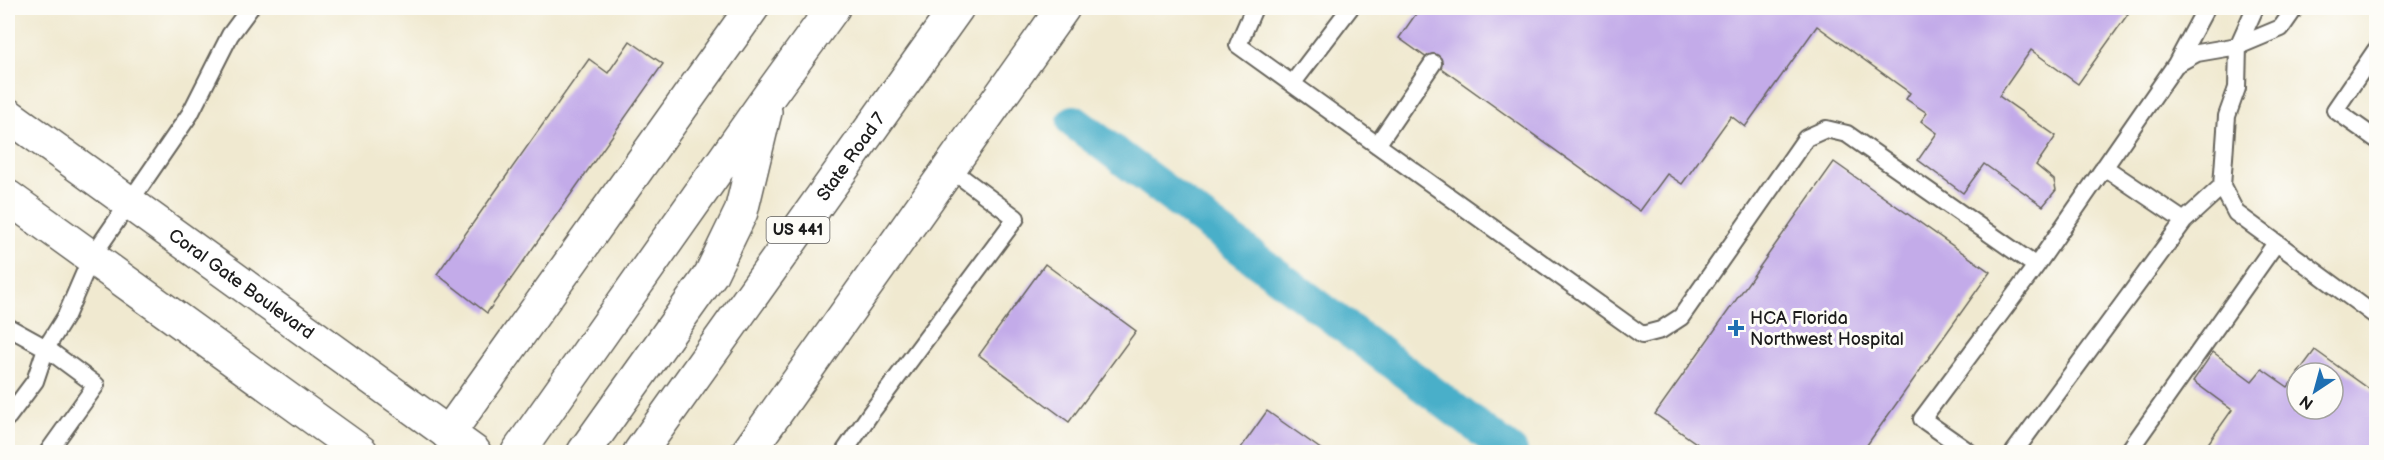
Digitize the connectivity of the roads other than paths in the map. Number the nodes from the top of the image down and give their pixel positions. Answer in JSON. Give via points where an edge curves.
{"nodes":[{"id":1,"x":250,"y":8,"type":"edge"},
{"id":2,"x":752,"y":8,"type":"edge"},
{"id":3,"x":833,"y":8,"type":"edge"},
{"id":4,"x":957,"y":8,"type":"edge"},
{"id":5,"x":1063,"y":8,"type":"edge"},
{"id":6,"x":1254,"y":8,"type":"edge"},
{"id":7,"x":1350,"y":8,"type":"edge"},
{"id":8,"x":2206,"y":8,"type":"edge"},
{"id":9,"x":2255,"y":8,"type":"edge"},
{"id":10,"x":2295,"y":8,"type":"edge"},
{"id":11,"x":2238,"y":46,"type":"junction"},
{"id":12,"x":2376,"y":50,"type":"edge"},
{"id":13,"x":1433,"y":63,"type":"dead end"},
{"id":14,"x":2176,"y":64,"type":"junction"},
{"id":15,"x":1292,"y":84,"type":"junction"},
{"id":16,"x":769,"y":96,"type":"junction"},
{"id":17,"x":8,"y":115,"type":"edge"},
{"id":18,"x":2376,"y":139,"type":"edge"},
{"id":19,"x":1377,"y":145,"type":"junction"},
{"id":20,"x":2104,"y":167,"type":"junction"},
{"id":21,"x":949,"y":168,"type":"junction"},
{"id":22,"x":2222,"y":186,"type":"junction"},
{"id":23,"x":8,"y":197,"type":"edge"},
{"id":24,"x":129,"y":203,"type":"junction"},
{"id":25,"x":2184,"y":221,"type":"junction"},
{"id":26,"x":2276,"y":243,"type":"junction"},
{"id":27,"x":91,"y":258,"type":"junction"},
{"id":28,"x":2036,"y":266,"type":"junction"},
{"id":29,"x":2376,"y":316,"type":"edge"},
{"id":30,"x":8,"y":327,"type":"edge"},
{"id":31,"x":46,"y":348,"type":"junction"},
{"id":32,"x":8,"y":417,"type":"edge"},
{"id":33,"x":461,"y":443,"type":"edge"},
{"id":34,"x":48,"y":453,"type":"edge"},
{"id":35,"x":361,"y":453,"type":"edge"},
{"id":36,"x":518,"y":453,"type":"edge"},
{"id":37,"x":584,"y":453,"type":"edge"},
{"id":38,"x":640,"y":453,"type":"edge"},
{"id":39,"x":748,"y":453,"type":"edge"},
{"id":40,"x":844,"y":453,"type":"edge"},
{"id":41,"x":1969,"y":453,"type":"edge"},
{"id":42,"x":2014,"y":453,"type":"edge"},
{"id":43,"x":2128,"y":453,"type":"edge"}],
"edges":[{"from":1,"to":24,"type":"lane","via":[[230,35],[190,114]]},
{"from":2,"to":33,"type":"street"},
{"from":3,"to":16,"type":"street"},
{"from":4,"to":38,"type":"street","name":"State Road 7","number":"US 441"},
{"from":5,"to":21,"type":"street"},
{"from":6,"to":15,"type":"lane","via":[[1238,45]]},
{"from":7,"to":15,"type":"lane"},
{"from":8,"to":14,"type":"lane"},
{"from":9,"to":11,"type":"lane"},
{"from":10,"to":11,"type":"lane","via":[[2281,28]]},
{"from":11,"to":14,"type":"lane","via":[[2197,53]]},
{"from":11,"to":22,"type":"lane","via":[[2237,88],[2228,116]]},
{"from":12,"to":18,"type":"lane","via":[[2335,110]]},
{"from":13,"to":19,"type":"lane"},
{"from":14,"to":20,"type":"lane"},
{"from":15,"to":19,"type":"lane"},
{"from":16,"to":36,"type":"street"},
{"from":16,"to":37,"type":"street","via":[[741,212],[711,274]]},
{"from":17,"to":24,"type":"street","name":"Coral Gate Boulevard"},
{"from":19,"to":28,"type":"lane","via":[[1642,335],[1661,330],[1681,317],[1806,138],[1826,129],[1847,134]]},
{"from":20,"to":25,"type":"lane"},
{"from":20,"to":28,"type":"lane"},
{"from":21,"to":39,"type":"street"},
{"from":21,"to":40,"type":"lane","via":[[1016,218]]},
{"from":22,"to":25,"type":"lane"},
{"from":22,"to":26,"type":"lane","via":[[2236,213]]},
{"from":23,"to":27,"type":"street"},
{"from":24,"to":27,"type":"lane"},
{"from":24,"to":33,"type":"street","name":"Coral Gate Boulevard"},
{"from":25,"to":42,"type":"lane"},
{"from":26,"to":29,"type":"lane"},
{"from":26,"to":43,"type":"lane"},
{"from":27,"to":31,"type":"lane","via":[[66,316]]},
{"from":27,"to":35,"type":"street"},
{"from":28,"to":41,"type":"lane","via":[[1922,419]]},
{"from":30,"to":31,"type":"lane"},
{"from":31,"to":32,"type":"lane","via":[[34,381]]},
{"from":31,"to":34,"type":"lane","via":[[96,385]]}]}
